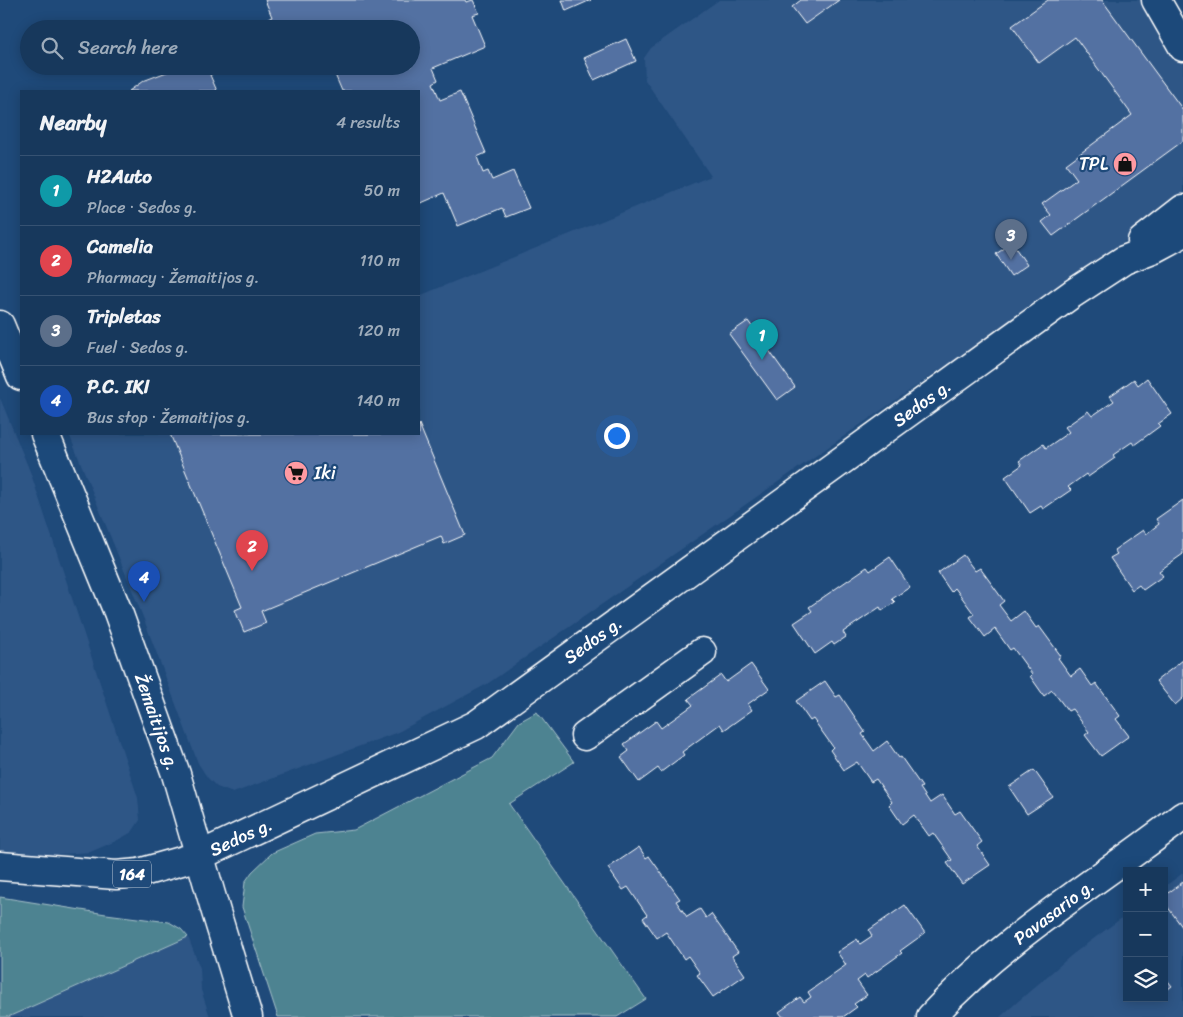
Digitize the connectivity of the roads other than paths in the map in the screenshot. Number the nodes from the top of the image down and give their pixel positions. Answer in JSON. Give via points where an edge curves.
{"nodes":[{"id":1,"x":1160,"y":5,"type":"edge"},
{"id":2,"x":1183,"y":30,"type":"edge"},
{"id":3,"x":1183,"y":47,"type":"edge"},
{"id":4,"x":1183,"y":209,"type":"edge"},
{"id":5,"x":1183,"y":233,"type":"edge"},
{"id":6,"x":1124,"y":260,"type":"junction"},
{"id":7,"x":0,"y":325,"type":"edge"},
{"id":8,"x":20,"y":374,"type":"edge"},
{"id":9,"x":45,"y":435,"type":"edge"},
{"id":10,"x":702,"y":652,"type":"dead end"},
{"id":11,"x":585,"y":736,"type":"dead end"},
{"id":12,"x":1183,"y":816,"type":"edge"},
{"id":13,"x":199,"y":856,"type":"junction"},
{"id":14,"x":0,"y":866,"type":"edge"},
{"id":15,"x":248,"y":1017,"type":"edge"},
{"id":16,"x":931,"y":1017,"type":"edge"}],
"edges":[{"from":1,"to":2,"type":"street"},
{"from":1,"to":3,"type":"street"},
{"from":4,"to":6,"type":"street","name":"Sedos g.","via":[[1146,236]]},
{"from":5,"to":6,"type":"street","name":"Sedos g."},
{"from":6,"to":13,"type":"street","name":"Sedos g.","via":[[1072,294],[476,725]]},
{"from":7,"to":8,"type":"street"},
{"from":9,"to":13,"type":"street","name":"Žemaitijos g.","via":[[118,612],[176,774]]},
{"from":10,"to":11,"type":"street"},
{"from":12,"to":16,"type":"street","name":"Pavasario g.","via":[[1041,920],[955,990]]},
{"from":13,"to":14,"type":"street","name":"Sedos g.","number":"164","via":[[139,873],[116,875]]},
{"from":13,"to":15,"type":"street","name":"Žemaitijos g."}]}
